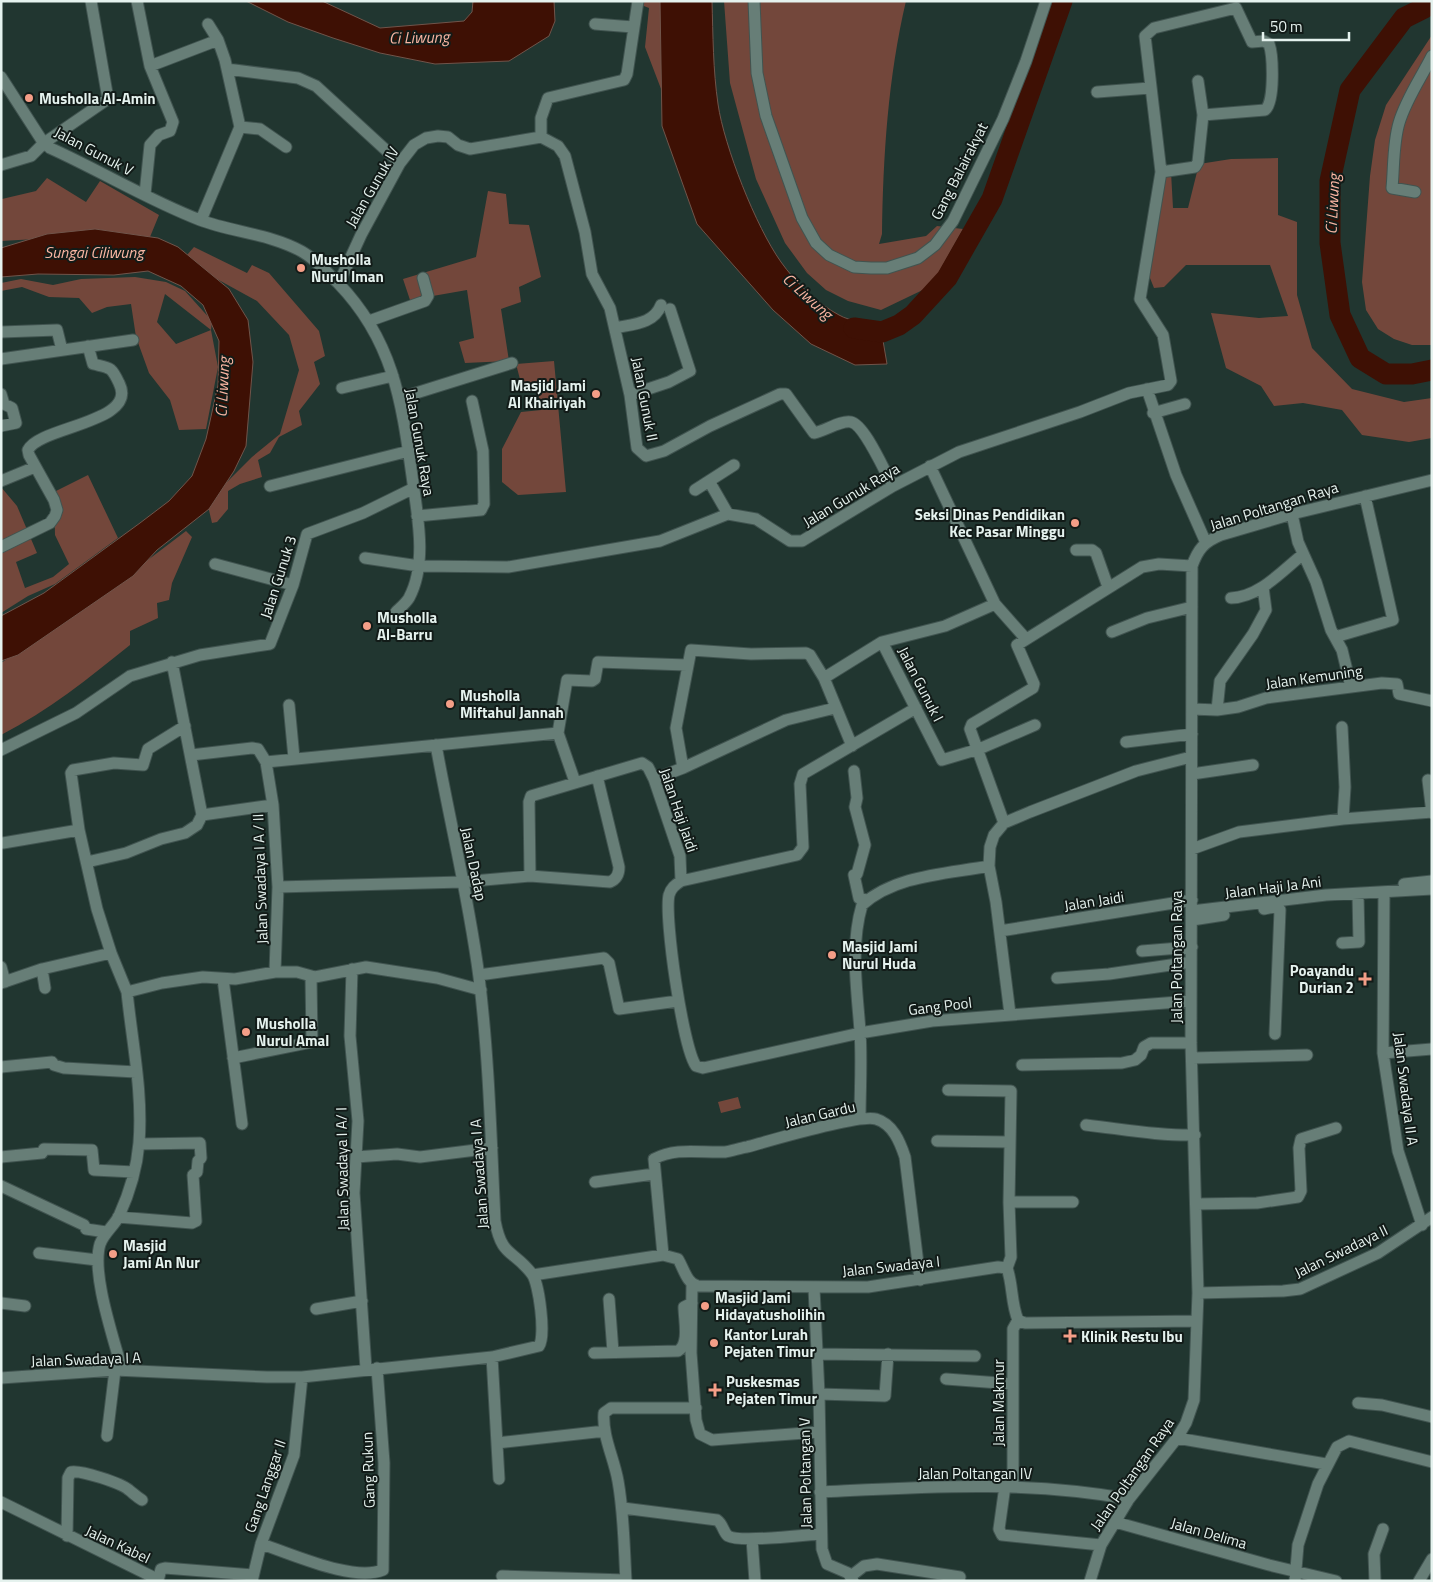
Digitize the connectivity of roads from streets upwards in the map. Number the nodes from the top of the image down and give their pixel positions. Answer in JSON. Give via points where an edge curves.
{"nodes":[{"id":1,"x":91,"y":1,"type":"edge"},
{"id":2,"x":136,"y":1,"type":"edge"},
{"id":3,"x":638,"y":1,"type":"edge"},
{"id":4,"x":754,"y":1,"type":"edge"},
{"id":5,"x":1046,"y":1,"type":"edge"},
{"id":6,"x":208,"y":24,"type":"dead end"},
{"id":7,"x":595,"y":24,"type":"dead end"},
{"id":8,"x":633,"y":27,"type":"junction"},
{"id":9,"x":218,"y":40,"type":"junction"},
{"id":10,"x":1432,"y":56,"type":"edge"},
{"id":11,"x":150,"y":66,"type":"junction"},
{"id":12,"x":227,"y":69,"type":"junction"},
{"id":13,"x":1,"y":77,"type":"edge"},
{"id":14,"x":1198,"y":81,"type":"dead end"},
{"id":15,"x":1150,"y":88,"type":"junction"},
{"id":16,"x":6,"y":92,"type":"edge"},
{"id":17,"x":1096,"y":92,"type":"dead end"},
{"id":18,"x":1203,"y":115,"type":"junction"},
{"id":19,"x":240,"y":127,"type":"junction"},
{"id":20,"x":541,"y":137,"type":"junction"},
{"id":21,"x":44,"y":143,"type":"junction"},
{"id":22,"x":286,"y":146,"type":"dead end"},
{"id":23,"x":400,"y":164,"type":"junction"},
{"id":24,"x":1,"y":165,"type":"edge"},
{"id":25,"x":1161,"y":172,"type":"junction"},
{"id":26,"x":1415,"y":192,"type":"dead end"},
{"id":27,"x":145,"y":194,"type":"junction"},
{"id":28,"x":201,"y":220,"type":"junction"},
{"id":29,"x":423,"y":278,"type":"dead end"},
{"id":30,"x":339,"y":283,"type":"junction"},
{"id":31,"x":369,"y":320,"type":"junction"},
{"id":32,"x":615,"y":328,"type":"junction"},
{"id":33,"x":1,"y":332,"type":"edge"},
{"id":34,"x":133,"y":340,"type":"dead end"},
{"id":35,"x":88,"y":346,"type":"junction"},
{"id":36,"x":62,"y":350,"type":"junction"},
{"id":37,"x":1,"y":359,"type":"edge"},
{"id":38,"x":512,"y":362,"type":"dead end"},
{"id":39,"x":393,"y":376,"type":"junction"},
{"id":40,"x":342,"y":388,"type":"dead end"},
{"id":41,"x":1147,"y":389,"type":"junction"},
{"id":42,"x":1,"y":394,"type":"edge"},
{"id":43,"x":630,"y":395,"type":"junction"},
{"id":44,"x":400,"y":398,"type":"junction"},
{"id":45,"x":472,"y":402,"type":"dead end"},
{"id":46,"x":1185,"y":404,"type":"dead end"},
{"id":47,"x":1153,"y":413,"type":"junction"},
{"id":48,"x":1,"y":426,"type":"edge"},
{"id":49,"x":409,"y":451,"type":"junction"},
{"id":50,"x":734,"y":465,"type":"dead end"},
{"id":51,"x":930,"y":466,"type":"junction"},
{"id":52,"x":35,"y":467,"type":"junction"},
{"id":53,"x":1,"y":480,"type":"edge"},
{"id":54,"x":1432,"y":480,"type":"edge"},
{"id":55,"x":708,"y":481,"type":"junction"},
{"id":56,"x":270,"y":486,"type":"dead end"},
{"id":57,"x":894,"y":486,"type":"junction"},
{"id":58,"x":414,"y":488,"type":"junction"},
{"id":59,"x":695,"y":490,"type":"dead end"},
{"id":60,"x":1365,"y":496,"type":"junction"},
{"id":61,"x":728,"y":514,"type":"junction"},
{"id":62,"x":1292,"y":514,"type":"junction"},
{"id":63,"x":417,"y":516,"type":"junction"},
{"id":64,"x":1206,"y":543,"type":"junction"},
{"id":65,"x":1,"y":547,"type":"edge"},
{"id":66,"x":1076,"y":550,"type":"dead end"},
{"id":67,"x":1302,"y":555,"type":"junction"},
{"id":68,"x":365,"y":558,"type":"dead end"},
{"id":69,"x":215,"y":564,"type":"dead end"},
{"id":70,"x":419,"y":566,"type":"junction"},
{"id":71,"x":1192,"y":566,"type":"junction"},
{"id":72,"x":292,"y":585,"type":"junction"},
{"id":73,"x":1108,"y":587,"type":"junction"},
{"id":74,"x":1263,"y":587,"type":"junction"},
{"id":75,"x":1231,"y":598,"type":"dead end"},
{"id":76,"x":995,"y":604,"type":"junction"},
{"id":77,"x":1192,"y":607,"type":"junction"},
{"id":78,"x":396,"y":612,"type":"dead end"},
{"id":79,"x":1112,"y":632,"type":"dead end"},
{"id":80,"x":1335,"y":637,"type":"junction"},
{"id":81,"x":882,"y":642,"type":"junction"},
{"id":82,"x":1022,"y":643,"type":"junction"},
{"id":83,"x":172,"y":662,"type":"junction"},
{"id":84,"x":687,"y":665,"type":"junction"},
{"id":85,"x":824,"y":678,"type":"junction"},
{"id":86,"x":1351,"y":687,"type":"junction"},
{"id":87,"x":1432,"y":701,"type":"edge"},
{"id":88,"x":289,"y":705,"type":"dead end"},
{"id":89,"x":836,"y":708,"type":"junction"},
{"id":90,"x":916,"y":708,"type":"junction"},
{"id":91,"x":1192,"y":709,"type":"junction"},
{"id":92,"x":1217,"y":710,"type":"junction"},
{"id":93,"x":185,"y":726,"type":"junction"},
{"id":94,"x":1035,"y":726,"type":"dead end"},
{"id":95,"x":1342,"y":727,"type":"dead end"},
{"id":96,"x":558,"y":733,"type":"junction"},
{"id":97,"x":1192,"y":734,"type":"junction"},
{"id":98,"x":1126,"y":742,"type":"dead end"},
{"id":99,"x":436,"y":745,"type":"junction"},
{"id":100,"x":852,"y":746,"type":"junction"},
{"id":101,"x":979,"y":749,"type":"junction"},
{"id":102,"x":1,"y":750,"type":"edge"},
{"id":103,"x":191,"y":755,"type":"junction"},
{"id":104,"x":1192,"y":757,"type":"junction"},
{"id":105,"x":294,"y":758,"type":"junction"},
{"id":106,"x":266,"y":762,"type":"junction"},
{"id":107,"x":1252,"y":765,"type":"dead end"},
{"id":108,"x":683,"y":768,"type":"junction"},
{"id":109,"x":854,"y":771,"type":"dead end"},
{"id":110,"x":1192,"y":774,"type":"junction"},
{"id":111,"x":597,"y":776,"type":"junction"},
{"id":112,"x":654,"y":778,"type":"junction"},
{"id":113,"x":1428,"y":780,"type":"dead end"},
{"id":114,"x":575,"y":782,"type":"junction"},
{"id":115,"x":1431,"y":803,"type":"edge"},
{"id":116,"x":273,"y":805,"type":"junction"},
{"id":117,"x":1432,"y":812,"type":"edge"},
{"id":118,"x":202,"y":814,"type":"junction"},
{"id":119,"x":1343,"y":819,"type":"junction"},
{"id":120,"x":1004,"y":823,"type":"junction"},
{"id":121,"x":79,"y":830,"type":"junction"},
{"id":122,"x":3,"y":843,"type":"dead end"},
{"id":123,"x":1192,"y":849,"type":"junction"},
{"id":124,"x":87,"y":862,"type":"junction"},
{"id":125,"x":989,"y":866,"type":"junction"},
{"id":126,"x":530,"y":876,"type":"junction"},
{"id":127,"x":681,"y":881,"type":"junction"},
{"id":128,"x":1432,"y":881,"type":"edge"},
{"id":129,"x":462,"y":882,"type":"junction"},
{"id":130,"x":278,"y":887,"type":"junction"},
{"id":131,"x":1387,"y":889,"type":"junction"},
{"id":132,"x":1432,"y":889,"type":"edge"},
{"id":133,"x":1358,"y":894,"type":"junction"},
{"id":134,"x":867,"y":900,"type":"junction"},
{"id":135,"x":1192,"y":910,"type":"junction"},
{"id":136,"x":1000,"y":931,"type":"junction"},
{"id":137,"x":1342,"y":943,"type":"dead end"},
{"id":138,"x":1192,"y":947,"type":"junction"},
{"id":139,"x":1142,"y":951,"type":"dead end"},
{"id":140,"x":111,"y":953,"type":"junction"},
{"id":141,"x":1191,"y":962,"type":"junction"},
{"id":142,"x":1,"y":966,"type":"edge"},
{"id":143,"x":42,"y":969,"type":"junction"},
{"id":144,"x":352,"y":969,"type":"junction"},
{"id":145,"x":275,"y":972,"type":"junction"},
{"id":146,"x":479,"y":975,"type":"junction"},
{"id":147,"x":311,"y":977,"type":"junction"},
{"id":148,"x":1057,"y":978,"type":"dead end"},
{"id":149,"x":223,"y":979,"type":"junction"},
{"id":150,"x":3,"y":983,"type":"edge"},
{"id":151,"x":44,"y":988,"type":"dead end"},
{"id":152,"x":480,"y":990,"type":"junction"},
{"id":153,"x":127,"y":992,"type":"junction"},
{"id":154,"x":678,"y":1001,"type":"junction"},
{"id":155,"x":1191,"y":1001,"type":"junction"},
{"id":156,"x":1010,"y":1014,"type":"junction"},
{"id":157,"x":860,"y":1033,"type":"junction"},
{"id":158,"x":1275,"y":1034,"type":"dead end"},
{"id":159,"x":1191,"y":1043,"type":"junction"},
{"id":160,"x":1432,"y":1049,"type":"edge"},
{"id":161,"x":1383,"y":1053,"type":"junction"},
{"id":162,"x":1307,"y":1055,"type":"dead end"},
{"id":163,"x":233,"y":1058,"type":"junction"},
{"id":164,"x":1192,"y":1058,"type":"junction"},
{"id":165,"x":1022,"y":1065,"type":"dead end"},
{"id":166,"x":1,"y":1067,"type":"edge"},
{"id":167,"x":136,"y":1072,"type":"junction"},
{"id":168,"x":948,"y":1090,"type":"dead end"},
{"id":169,"x":860,"y":1120,"type":"junction"},
{"id":170,"x":242,"y":1124,"type":"dead end"},
{"id":171,"x":1086,"y":1125,"type":"dead end"},
{"id":172,"x":1336,"y":1128,"type":"dead end"},
{"id":173,"x":1195,"y":1135,"type":"junction"},
{"id":174,"x":937,"y":1141,"type":"dead end"},
{"id":175,"x":1010,"y":1142,"type":"junction"},
{"id":176,"x":139,"y":1144,"type":"junction"},
{"id":177,"x":492,"y":1148,"type":"junction"},
{"id":178,"x":1,"y":1157,"type":"edge"},
{"id":179,"x":356,"y":1157,"type":"junction"},
{"id":180,"x":134,"y":1172,"type":"junction"},
{"id":181,"x":654,"y":1174,"type":"junction"},
{"id":182,"x":595,"y":1182,"type":"dead end"},
{"id":183,"x":1,"y":1186,"type":"edge"},
{"id":184,"x":1009,"y":1202,"type":"junction"},
{"id":185,"x":1073,"y":1202,"type":"dead end"},
{"id":186,"x":1197,"y":1204,"type":"junction"},
{"id":187,"x":118,"y":1217,"type":"junction"},
{"id":188,"x":1428,"y":1223,"type":"edge"},
{"id":189,"x":106,"y":1232,"type":"junction"},
{"id":190,"x":39,"y":1253,"type":"dead end"},
{"id":191,"x":663,"y":1254,"type":"junction"},
{"id":192,"x":97,"y":1260,"type":"junction"},
{"id":193,"x":1007,"y":1268,"type":"junction"},
{"id":194,"x":533,"y":1275,"type":"junction"},
{"id":195,"x":920,"y":1280,"type":"junction"},
{"id":196,"x":692,"y":1285,"type":"junction"},
{"id":197,"x":814,"y":1288,"type":"junction"},
{"id":198,"x":1198,"y":1293,"type":"junction"},
{"id":199,"x":610,"y":1299,"type":"dead end"},
{"id":200,"x":362,"y":1301,"type":"junction"},
{"id":201,"x":1,"y":1303,"type":"edge"},
{"id":202,"x":692,"y":1303,"type":"junction"},
{"id":203,"x":25,"y":1306,"type":"dead end"},
{"id":204,"x":316,"y":1310,"type":"dead end"},
{"id":205,"x":1018,"y":1320,"type":"junction"},
{"id":206,"x":1197,"y":1321,"type":"junction"},
{"id":207,"x":614,"y":1352,"type":"junction"},
{"id":208,"x":594,"y":1353,"type":"dead end"},
{"id":209,"x":816,"y":1354,"type":"junction"},
{"id":210,"x":888,"y":1354,"type":"junction"},
{"id":211,"x":975,"y":1356,"type":"dead end"},
{"id":212,"x":492,"y":1357,"type":"junction"},
{"id":213,"x":371,"y":1368,"type":"junction"},
{"id":214,"x":118,"y":1370,"type":"junction"},
{"id":215,"x":302,"y":1377,"type":"junction"},
{"id":216,"x":1,"y":1378,"type":"edge"},
{"id":217,"x":946,"y":1379,"type":"dead end"},
{"id":218,"x":1013,"y":1384,"type":"junction"},
{"id":219,"x":819,"y":1394,"type":"junction"},
{"id":220,"x":1358,"y":1403,"type":"dead end"},
{"id":221,"x":696,"y":1408,"type":"junction"},
{"id":222,"x":1432,"y":1417,"type":"edge"},
{"id":223,"x":605,"y":1431,"type":"junction"},
{"id":224,"x":818,"y":1432,"type":"junction"},
{"id":225,"x":107,"y":1436,"type":"dead end"},
{"id":226,"x":1177,"y":1438,"type":"junction"},
{"id":227,"x":496,"y":1443,"type":"junction"},
{"id":228,"x":1432,"y":1462,"type":"edge"},
{"id":229,"x":1326,"y":1464,"type":"junction"},
{"id":230,"x":499,"y":1480,"type":"dead end"},
{"id":231,"x":1009,"y":1486,"type":"junction"},
{"id":232,"x":820,"y":1492,"type":"junction"},
{"id":233,"x":1129,"y":1499,"type":"junction"},
{"id":234,"x":142,"y":1500,"type":"dead end"},
{"id":235,"x":1,"y":1502,"type":"edge"},
{"id":236,"x":623,"y":1508,"type":"junction"},
{"id":237,"x":1114,"y":1522,"type":"junction"},
{"id":238,"x":1382,"y":1529,"type":"dead end"},
{"id":239,"x":821,"y":1534,"type":"junction"},
{"id":240,"x":67,"y":1536,"type":"junction"},
{"id":241,"x":752,"y":1539,"type":"junction"},
{"id":242,"x":261,"y":1544,"type":"junction"},
{"id":243,"x":1101,"y":1545,"type":"junction"},
{"id":244,"x":1432,"y":1559,"type":"edge"},
{"id":245,"x":502,"y":1576,"type":"dead end"},
{"id":246,"x":1295,"y":1576,"type":"edge"},
{"id":247,"x":960,"y":1577,"type":"dead end"},
{"id":248,"x":253,"y":1578,"type":"edge"},
{"id":249,"x":536,"y":1579,"type":"edge"},
{"id":250,"x":852,"y":1579,"type":"edge"},
{"id":251,"x":626,"y":1580,"type":"edge"},
{"id":252,"x":1094,"y":1580,"type":"edge"},
{"id":253,"x":755,"y":1581,"type":"edge"},
{"id":254,"x":1336,"y":1581,"type":"edge"},
{"id":255,"x":1375,"y":1581,"type":"edge"},
{"id":256,"x":1419,"y":1581,"type":"edge"}],
"edges":[{"from":1,"to":21,"type":"street","via":[[108,99]]},
{"from":2,"to":11,"type":"street"},
{"from":3,"to":8,"type":"street"},
{"from":4,"to":5,"type":"street","name":"Gang Balairakyat","via":[[757,73],[769,125],[802,218],[816,243],[829,255],[854,267],[887,268],[918,258],[935,245],[953,221],[1003,119]]},
{"from":6,"to":9,"type":"street"},
{"from":7,"to":8,"type":"street"},
{"from":8,"to":20,"type":"street","via":[[624,80],[548,98]]},
{"from":9,"to":11,"type":"street"},
{"from":9,"to":12,"type":"street"},
{"from":10,"to":26,"type":"street","via":[[1399,122],[1397,136],[1392,188]]},
{"from":11,"to":27,"type":"street","via":[[173,122],[170,131],[150,145]]},
{"from":12,"to":19,"type":"street"},
{"from":12,"to":23,"type":"street","via":[[298,78],[316,86]]},
{"from":13,"to":16,"type":"street","name":"Jalan Gunuk V"},
{"from":14,"to":18,"type":"street"},
{"from":15,"to":17,"type":"street"},
{"from":15,"to":18,"type":"street","via":[[1146,36],[1149,32],[1236,8],[1252,42],[1269,44],[1272,65],[1270,103],[1265,110]]},
{"from":15,"to":25,"type":"street"},
{"from":16,"to":21,"type":"street","name":"Jalan Gunuk V"},
{"from":18,"to":25,"type":"street","via":[[1197,165]]},
{"from":19,"to":22,"type":"street","via":[[260,129]]},
{"from":19,"to":28,"type":"street"},
{"from":20,"to":23,"type":"street","name":"Jalan Gunuk IV","via":[[470,149],[448,137],[426,138],[414,145]]},
{"from":20,"to":32,"type":"street","name":"Jalan Gunuk II","via":[[558,146],[565,156],[585,232],[592,274],[610,308]]},
{"from":21,"to":24,"type":"street","via":[[31,156]]},
{"from":21,"to":27,"type":"street","name":"Jalan Gunuk V"},
{"from":23,"to":30,"type":"street","name":"Jalan Gunuk IV"},
{"from":25,"to":41,"type":"street","name":"Jalan Gunuk Raya","via":[[1140,299],[1164,335],[1171,381],[1168,385]]},
{"from":27,"to":28,"type":"street","name":"Jalan Gunuk V"},
{"from":28,"to":30,"type":"street","name":"Jalan Gunuk Raya","via":[[301,251]]},
{"from":29,"to":31,"type":"street","via":[[428,296],[425,302]]},
{"from":30,"to":31,"type":"street","name":"Jalan Gunuk Raya"},
{"from":31,"to":39,"type":"street","name":"Jalan Gunuk Raya"},
{"from":32,"to":43,"type":"street","name":"Jalan Gunuk II"},
{"from":32,"to":43,"type":"street","via":[[652,319],[665,307],[690,371]]},
{"from":33,"to":36,"type":"street","via":[[56,330]]},
{"from":34,"to":35,"type":"street"},
{"from":35,"to":36,"type":"street"},
{"from":35,"to":52,"type":"street","via":[[92,362],[109,367],[116,376],[122,388],[119,402],[109,412],[88,423],[32,444],[28,450]]},
{"from":36,"to":37,"type":"street"},
{"from":38,"to":44,"type":"street"},
{"from":39,"to":40,"type":"street"},
{"from":39,"to":44,"type":"street","name":"Jalan Gunuk Raya"},
{"from":41,"to":47,"type":"street"},
{"from":41,"to":51,"type":"street","name":"Jalan Gunuk Raya","via":[[985,442]]},
{"from":42,"to":48,"type":"street","via":[[4,404],[12,408],[16,423]]},
{"from":43,"to":57,"type":"street","name":"Jalan Gunuk II","via":[[637,448],[644,455],[664,452],[710,426],[786,394],[814,433],[849,422],[857,425]]},
{"from":44,"to":49,"type":"street","name":"Jalan Gunuk Raya"},
{"from":45,"to":63,"type":"street","via":[[483,451],[484,504],[481,510]]},
{"from":46,"to":47,"type":"street"},
{"from":47,"to":64,"type":"street"},
{"from":49,"to":56,"type":"street"},
{"from":49,"to":58,"type":"street","name":"Jalan Gunuk Raya"},
{"from":50,"to":55,"type":"street"},
{"from":51,"to":57,"type":"street","name":"Jalan Gunuk Raya"},
{"from":51,"to":76,"type":"street"},
{"from":52,"to":53,"type":"street"},
{"from":52,"to":65,"type":"street","via":[[54,500],[56,516],[33,533]]},
{"from":54,"to":60,"type":"street","name":"Jalan Poltangan Raya"},
{"from":55,"to":59,"type":"street"},
{"from":55,"to":61,"type":"street"},
{"from":57,"to":61,"type":"street","name":"Jalan Gunuk Raya","via":[[802,542],[790,541],[756,519]]},
{"from":58,"to":63,"type":"street","name":"Jalan Gunuk Raya"},
{"from":58,"to":72,"type":"street","name":"Jalan Gunuk 3","via":[[363,513],[310,531],[304,538]]},
{"from":60,"to":62,"type":"street","name":"Jalan Poltangan Raya"},
{"from":60,"to":80,"type":"street","via":[[1393,620]]},
{"from":61,"to":70,"type":"street","via":[[660,541],[533,563],[508,567]]},
{"from":62,"to":64,"type":"street","name":"Jalan Poltangan Raya","via":[[1221,535]]},
{"from":62,"to":67,"type":"street"},
{"from":63,"to":70,"type":"street","name":"Jalan Gunuk Raya"},
{"from":64,"to":71,"type":"street","name":"Jalan Poltangan Raya","via":[[1198,549]]},
{"from":66,"to":73,"type":"street","via":[[1092,550],[1096,554]]},
{"from":67,"to":74,"type":"street"},
{"from":67,"to":80,"type":"street","via":[[1316,582]]},
{"from":68,"to":70,"type":"street"},
{"from":69,"to":72,"type":"street"},
{"from":70,"to":78,"type":"street","name":"Jalan Gunuk Raya","via":[[409,599]]},
{"from":71,"to":73,"type":"street","via":[[1150,564]]},
{"from":71,"to":77,"type":"street","name":"Jalan Poltangan Raya"},
{"from":72,"to":83,"type":"street","name":"Jalan Gunuk 3","via":[[270,644]]},
{"from":73,"to":82,"type":"street"},
{"from":74,"to":75,"type":"street","via":[[1243,597]]},
{"from":74,"to":92,"type":"street","via":[[1266,610],[1220,681]]},
{"from":76,"to":81,"type":"street","name":"Jalan Gunuk I","via":[[945,626]]},
{"from":76,"to":82,"type":"street"},
{"from":77,"to":79,"type":"street","via":[[1147,618]]},
{"from":77,"to":91,"type":"street","name":"Jalan Poltangan Raya"},
{"from":80,"to":86,"type":"street","via":[[1347,664]]},
{"from":81,"to":85,"type":"street"},
{"from":81,"to":90,"type":"street","name":"Jalan Gunuk I"},
{"from":82,"to":101,"type":"street","via":[[1034,688],[972,724],[970,732]]},
{"from":83,"to":93,"type":"street"},
{"from":83,"to":102,"type":"street","via":[[130,676],[76,713]]},
{"from":84,"to":85,"type":"street","via":[[689,652],[694,649],[751,654],[798,652],[810,656]]},
{"from":84,"to":96,"type":"street","via":[[600,661],[596,664],[592,681],[567,680]]},
{"from":84,"to":108,"type":"street","via":[[676,728]]},
{"from":85,"to":89,"type":"street"},
{"from":86,"to":87,"type":"street","name":"Jalan Kemuning","via":[[1395,683],[1399,694]]},
{"from":86,"to":92,"type":"street","name":"Jalan Kemuning","via":[[1266,698]]},
{"from":88,"to":105,"type":"street"},
{"from":89,"to":100,"type":"street"},
{"from":89,"to":108,"type":"street","via":[[786,720]]},
{"from":90,"to":100,"type":"street"},
{"from":90,"to":101,"type":"street","name":"Jalan Gunuk I","via":[[942,760]]},
{"from":91,"to":92,"type":"street","name":"Jalan Kemuning"},
{"from":91,"to":97,"type":"street","name":"Jalan Poltangan Raya"},
{"from":93,"to":103,"type":"street"},
{"from":93,"to":121,"type":"street","via":[[148,749],[143,765],[114,763],[73,770],[70,775]]},
{"from":94,"to":101,"type":"street"},
{"from":95,"to":119,"type":"street"},
{"from":96,"to":99,"type":"street"},
{"from":96,"to":114,"type":"street"},
{"from":97,"to":98,"type":"street"},
{"from":97,"to":104,"type":"street","name":"Jalan Poltangan Raya"},
{"from":99,"to":105,"type":"street"},
{"from":99,"to":129,"type":"street","name":"Jalan Dadap"},
{"from":100,"to":127,"type":"street","via":[[803,774],[800,779],[803,847],[797,855]]},
{"from":101,"to":120,"type":"street"},
{"from":103,"to":106,"type":"street","via":[[252,748],[258,749]]},
{"from":103,"to":118,"type":"street"},
{"from":104,"to":110,"type":"street","name":"Jalan Poltangan Raya"},
{"from":104,"to":120,"type":"street","via":[[1136,771]]},
{"from":105,"to":106,"type":"street"},
{"from":106,"to":116,"type":"street"},
{"from":107,"to":110,"type":"street"},
{"from":108,"to":112,"type":"street"},
{"from":109,"to":134,"type":"street","via":[[855,807],[865,845],[854,876],[859,898]]},
{"from":110,"to":123,"type":"street","name":"Jalan Poltangan Raya"},
{"from":111,"to":112,"type":"street","name":"Jalan Haji Jaidi","via":[[642,763]]},
{"from":111,"to":114,"type":"street","name":"Jalan Haji Jaidi"},
{"from":111,"to":126,"type":"street","via":[[619,867],[615,880]]},
{"from":112,"to":127,"type":"street","name":"Jalan Haji Jaidi","via":[[680,856]]},
{"from":113,"to":115,"type":"street"},
{"from":114,"to":126,"type":"street","name":"Jalan Haji Jaidi","via":[[531,796]]},
{"from":115,"to":117,"type":"street"},
{"from":116,"to":118,"type":"street","name":"Jalan Swadaya I A / II"},
{"from":116,"to":130,"type":"street","name":"Jalan Swadaya I A / II"},
{"from":117,"to":119,"type":"street"},
{"from":118,"to":124,"type":"street","via":[[197,825],[185,833]]},
{"from":119,"to":123,"type":"street","via":[[1239,832]]},
{"from":120,"to":125,"type":"street","via":[[991,841]]},
{"from":121,"to":122,"type":"street"},
{"from":121,"to":124,"type":"street"},
{"from":123,"to":135,"type":"street","name":"Jalan Poltangan Raya"},
{"from":124,"to":140,"type":"street"},
{"from":125,"to":134,"type":"street","via":[[906,882]]},
{"from":125,"to":136,"type":"street"},
{"from":126,"to":129,"type":"street"},
{"from":127,"to":154,"type":"street","via":[[672,887],[668,899]]},
{"from":128,"to":131,"type":"street"},
{"from":129,"to":130,"type":"street"},
{"from":129,"to":146,"type":"street","name":"Jalan Dadap"},
{"from":130,"to":145,"type":"street","name":"Jalan Swadaya I A / II"},
{"from":131,"to":132,"type":"street","name":"Jalan Haji Ja Ani"},
{"from":131,"to":133,"type":"street","name":"Jalan Haji Ja Ani"},
{"from":131,"to":161,"type":"street","name":"Jalan Swadaya II A"},
{"from":133,"to":135,"type":"street","name":"Jalan Haji Ja Ani"},
{"from":133,"to":137,"type":"street","via":[[1359,942]]},
{"from":134,"to":157,"type":"street","via":[[862,905],[856,927]]},
{"from":135,"to":136,"type":"street","name":"Jalan Jaidi"},
{"from":135,"to":138,"type":"street","name":"Jalan Poltangan Raya"},
{"from":135,"to":158,"type":"street","via":[[1274,907],[1280,910]]},
{"from":136,"to":156,"type":"street"},
{"from":138,"to":139,"type":"street"},
{"from":138,"to":141,"type":"street","name":"Jalan Poltangan Raya"},
{"from":140,"to":143,"type":"street"},
{"from":140,"to":153,"type":"street"},
{"from":141,"to":148,"type":"street"},
{"from":141,"to":155,"type":"street","name":"Jalan Poltangan Raya"},
{"from":142,"to":150,"type":"street"},
{"from":143,"to":150,"type":"street"},
{"from":143,"to":151,"type":"street"},
{"from":144,"to":147,"type":"street","via":[[330,976]]},
{"from":144,"to":152,"type":"street","via":[[366,967],[408,973]]},
{"from":144,"to":179,"type":"street","name":"Jalan Swadaya I A/ I","via":[[350,1036],[358,1121]]},
{"from":145,"to":147,"type":"street","via":[[296,972]]},
{"from":145,"to":149,"type":"street"},
{"from":146,"to":152,"type":"street","name":"Jalan Dadap"},
{"from":146,"to":154,"type":"street","via":[[604,958],[608,959],[619,1009]]},
{"from":147,"to":163,"type":"street","via":[[312,1042]]},
{"from":149,"to":153,"type":"street","via":[[186,980]]},
{"from":149,"to":163,"type":"street"},
{"from":152,"to":177,"type":"street","name":"Jalan Swadaya I A","via":[[488,1059]]},
{"from":153,"to":167,"type":"street"},
{"from":154,"to":157,"type":"street","name":"Gang Pool","via":[[692,1059],[698,1068]]},
{"from":155,"to":156,"type":"street","name":"Gang Pool"},
{"from":155,"to":159,"type":"street","name":"Jalan Poltangan Raya"},
{"from":156,"to":157,"type":"street","name":"Gang Pool","via":[[932,1021]]},
{"from":157,"to":169,"type":"street"},
{"from":159,"to":164,"type":"street","name":"Jalan Poltangan Raya"},
{"from":159,"to":165,"type":"street","via":[[1151,1043],[1135,1060],[1122,1064]]},
{"from":160,"to":161,"type":"street"},
{"from":161,"to":188,"type":"street","name":"Jalan Swadaya II A","via":[[1398,1151]]},
{"from":162,"to":164,"type":"street"},
{"from":163,"to":170,"type":"street"},
{"from":164,"to":173,"type":"street","name":"Jalan Poltangan Raya"},
{"from":166,"to":167,"type":"street","via":[[52,1062],[64,1068]]},
{"from":167,"to":176,"type":"street","via":[[141,1111]]},
{"from":168,"to":175,"type":"street","via":[[1011,1091]]},
{"from":169,"to":181,"type":"street","name":"Jalan Gardu","via":[[727,1152],[674,1151],[654,1159]]},
{"from":169,"to":195,"type":"street","name":"Jalan Gardu","via":[[871,1118],[884,1122],[900,1142],[908,1174]]},
{"from":171,"to":173,"type":"street","via":[[1170,1136]]},
{"from":172,"to":186,"type":"street","via":[[1301,1139],[1301,1191],[1296,1198],[1258,1203]]},
{"from":173,"to":186,"type":"street","name":"Jalan Poltangan Raya"},
{"from":174,"to":175,"type":"street"},
{"from":175,"to":184,"type":"street"},
{"from":176,"to":180,"type":"street"},
{"from":176,"to":187,"type":"street","via":[[199,1142],[201,1158],[193,1175],[195,1222]]},
{"from":177,"to":179,"type":"street","via":[[420,1157],[397,1154]]},
{"from":177,"to":194,"type":"street","name":"Jalan Swadaya I A","via":[[495,1220],[499,1238],[505,1250]]},
{"from":178,"to":180,"type":"street","via":[[42,1153],[44,1149],[92,1150],[94,1170]]},
{"from":179,"to":200,"type":"street","name":"Jalan Swadaya I A/ I","via":[[354,1193]]},
{"from":180,"to":187,"type":"street"},
{"from":181,"to":182,"type":"street"},
{"from":181,"to":191,"type":"street"},
{"from":183,"to":189,"type":"street","via":[[84,1225],[86,1229]]},
{"from":184,"to":185,"type":"street"},
{"from":184,"to":193,"type":"street","via":[[1011,1257]]},
{"from":186,"to":198,"type":"street","name":"Jalan Poltangan Raya"},
{"from":187,"to":189,"type":"street"},
{"from":188,"to":198,"type":"street","name":"Jalan Swadaya II","via":[[1378,1253],[1300,1289]]},
{"from":189,"to":192,"type":"street"},
{"from":190,"to":192,"type":"street"},
{"from":191,"to":194,"type":"street"},
{"from":191,"to":196,"type":"street","via":[[678,1259]]},
{"from":192,"to":214,"type":"street"},
{"from":193,"to":195,"type":"street","name":"Jalan Swadaya I"},
{"from":193,"to":205,"type":"street"},
{"from":194,"to":212,"type":"street","name":"Jalan Swadaya I A","via":[[542,1342],[534,1349]]},
{"from":195,"to":197,"type":"street","name":"Jalan Swadaya I","via":[[868,1287]]},
{"from":196,"to":197,"type":"street","name":"Jalan Swadaya I"},
{"from":196,"to":202,"type":"street"},
{"from":197,"to":209,"type":"street","name":"Jalan Poltangan V"},
{"from":198,"to":206,"type":"street","name":"Jalan Poltangan Raya"},
{"from":199,"to":207,"type":"street"},
{"from":200,"to":204,"type":"street"},
{"from":200,"to":213,"type":"street","name":"Jalan Swadaya I A/ I"},
{"from":201,"to":203,"type":"street"},
{"from":202,"to":207,"type":"street","via":[[684,1307],[683,1349]]},
{"from":202,"to":221,"type":"street","via":[[691,1352]]},
{"from":205,"to":206,"type":"street","via":[[1025,1323]]},
{"from":205,"to":218,"type":"street","name":"Jalan Makmur","via":[[1013,1329]]},
{"from":206,"to":226,"type":"street","name":"Jalan Poltangan Raya","via":[[1194,1400]]},
{"from":207,"to":208,"type":"street"},
{"from":209,"to":210,"type":"street"},
{"from":209,"to":219,"type":"street","name":"Jalan Poltangan V"},
{"from":210,"to":211,"type":"street"},
{"from":210,"to":219,"type":"street","via":[[885,1396]]},
{"from":212,"to":213,"type":"street","name":"Jalan Swadaya I A"},
{"from":212,"to":227,"type":"street"},
{"from":213,"to":215,"type":"street","name":"Jalan Swadaya I A"},
{"from":213,"to":242,"type":"street","name":"Gang Rukun","via":[[384,1463],[383,1570],[365,1574],[339,1570]]},
{"from":214,"to":215,"type":"street","name":"Jalan Swadaya I A"},
{"from":214,"to":216,"type":"street","name":"Jalan Swadaya I A"},
{"from":214,"to":225,"type":"street"},
{"from":215,"to":242,"type":"street","name":"Gang Langgar II","via":[[294,1456]]},
{"from":217,"to":218,"type":"street"},
{"from":218,"to":231,"type":"street","name":"Jalan Makmur"},
{"from":219,"to":224,"type":"street","name":"Jalan Poltangan V"},
{"from":220,"to":222,"type":"street"},
{"from":221,"to":223,"type":"street","via":[[610,1408],[604,1413]]},
{"from":221,"to":224,"type":"street","via":[[697,1428],[705,1438],[712,1440]]},
{"from":223,"to":227,"type":"street"},
{"from":223,"to":236,"type":"street"},
{"from":224,"to":232,"type":"street","name":"Jalan Poltangan V"},
{"from":226,"to":229,"type":"street"},
{"from":226,"to":233,"type":"street","name":"Jalan Poltangan Raya"},
{"from":227,"to":230,"type":"street"},
{"from":228,"to":229,"type":"street","via":[[1349,1441],[1339,1444]]},
{"from":229,"to":246,"type":"street","via":[[1298,1545]]},
{"from":231,"to":232,"type":"street","name":"Jalan Poltangan IV"},
{"from":231,"to":233,"type":"street","name":"Jalan Poltangan IV","via":[[1078,1490]]},
{"from":231,"to":243,"type":"street","name":"Jalan Makmur","via":[[999,1529],[1002,1535]]},
{"from":232,"to":239,"type":"street","name":"Jalan Poltangan V"},
{"from":233,"to":237,"type":"street","name":"Jalan Poltangan Raya"},
{"from":234,"to":240,"type":"street","via":[[129,1490],[94,1476],[71,1472],[68,1478]]},
{"from":235,"to":240,"type":"street","name":"Jalan Kabel"},
{"from":236,"to":241,"type":"street","via":[[717,1520],[728,1536]]},
{"from":236,"to":251,"type":"street"},
{"from":237,"to":243,"type":"street","name":"Jalan Poltangan Raya"},
{"from":237,"to":246,"type":"street","name":"Jalan Delima"},
{"from":238,"to":255,"type":"street","via":[[1374,1554]]},
{"from":239,"to":241,"type":"street"},
{"from":239,"to":250,"type":"street","name":"Jalan Poltangan V","via":[[827,1564]]},
{"from":240,"to":248,"type":"street","name":"Jalan Kabel","via":[[155,1578],[165,1568]]},
{"from":241,"to":253,"type":"street"},
{"from":242,"to":248,"type":"street","name":"Gang Langgar II"},
{"from":243,"to":252,"type":"street","name":"Jalan Poltangan Raya"},
{"from":244,"to":256,"type":"street"},
{"from":245,"to":249,"type":"street"},
{"from":246,"to":254,"type":"street","name":"Jalan Delima"},
{"from":247,"to":250,"type":"street","via":[[877,1564],[864,1566]]},
{"from":249,"to":251,"type":"street"}]}
